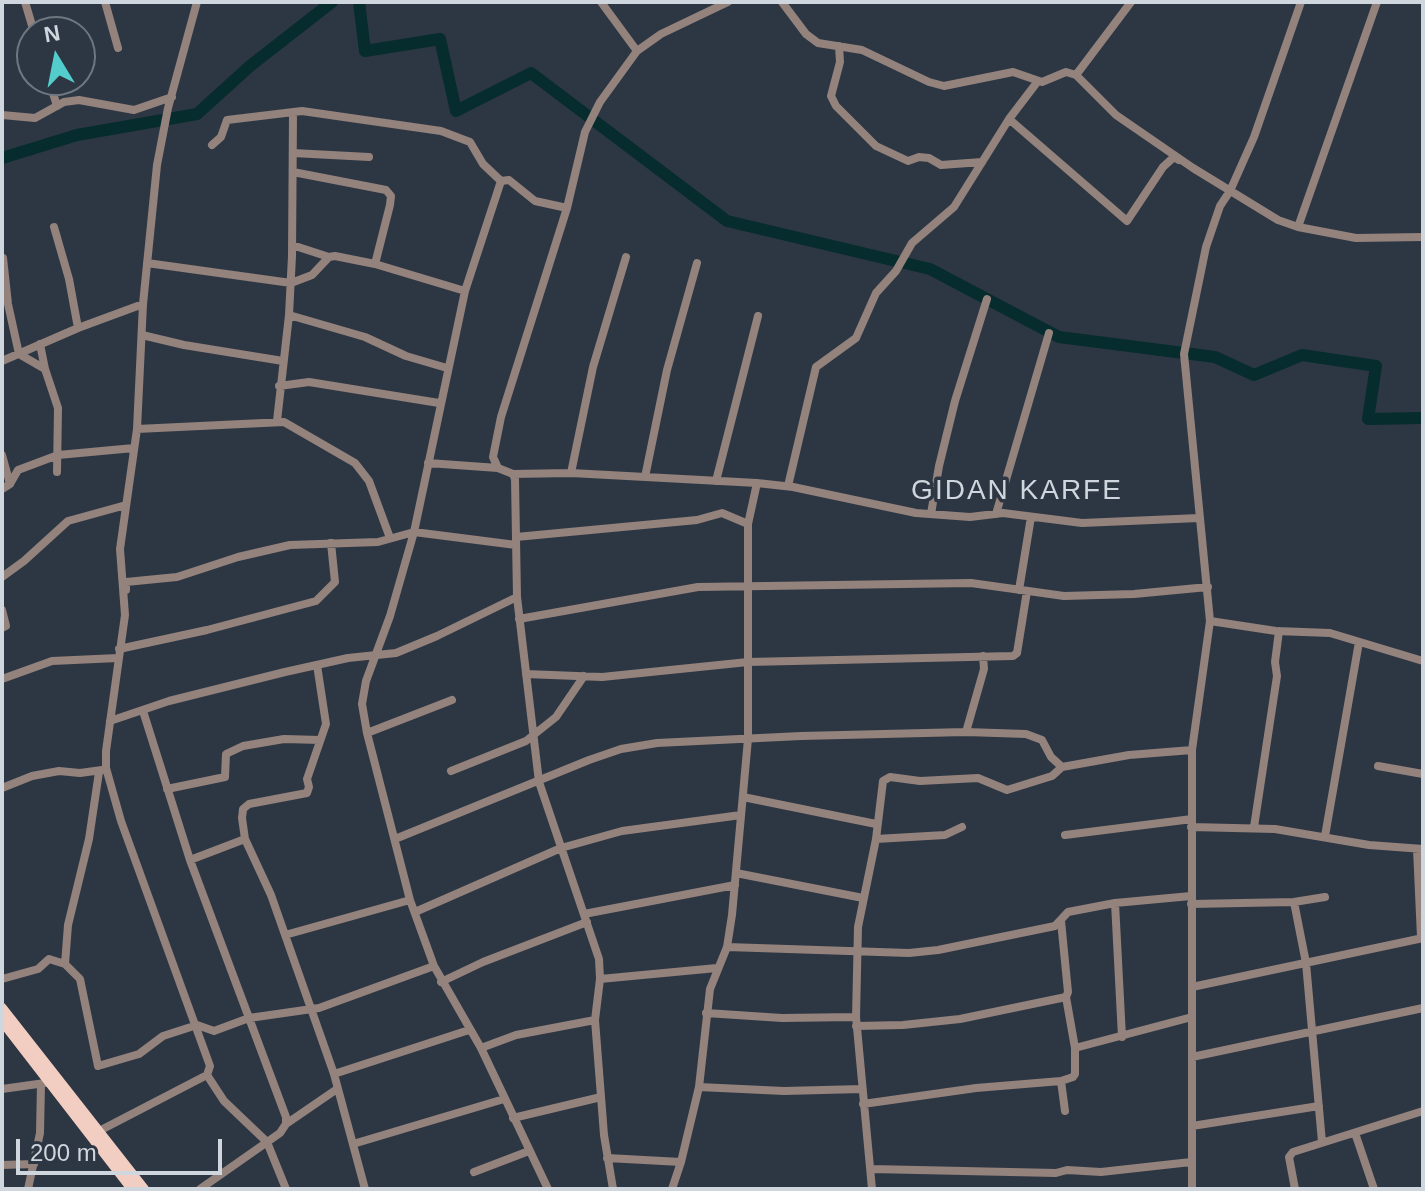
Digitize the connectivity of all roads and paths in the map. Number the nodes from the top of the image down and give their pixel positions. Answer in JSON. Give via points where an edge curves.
{"nodes":[{"id":1,"x":105,"y":2,"type":"edge"},
{"id":2,"x":197,"y":2,"type":"edge"},
{"id":3,"x":601,"y":2,"type":"edge"},
{"id":4,"x":728,"y":2,"type":"edge"},
{"id":5,"x":782,"y":2,"type":"edge"},
{"id":6,"x":1131,"y":2,"type":"edge"},
{"id":7,"x":1301,"y":2,"type":"edge"},
{"id":8,"x":1377,"y":2,"type":"edge"},
{"id":9,"x":839,"y":46,"type":"junction"},
{"id":10,"x":118,"y":48,"type":"dead end"},
{"id":11,"x":637,"y":51,"type":"junction"},
{"id":12,"x":1076,"y":75,"type":"junction"},
{"id":13,"x":1038,"y":81,"type":"junction"},
{"id":14,"x":54,"y":96,"type":"edge"},
{"id":15,"x":172,"y":97,"type":"junction"},
{"id":16,"x":57,"y":106,"type":"junction"},
{"id":17,"x":293,"y":114,"type":"junction"},
{"id":18,"x":2,"y":115,"type":"edge"},
{"id":19,"x":1009,"y":119,"type":"junction"},
{"id":20,"x":212,"y":145,"type":"dead end"},
{"id":21,"x":293,"y":153,"type":"junction"},
{"id":22,"x":369,"y":157,"type":"dead end"},
{"id":23,"x":982,"y":162,"type":"junction"},
{"id":24,"x":1193,"y":168,"type":"junction"},
{"id":25,"x":293,"y":172,"type":"junction"},
{"id":26,"x":501,"y":181,"type":"junction"},
{"id":27,"x":1230,"y":191,"type":"junction"},
{"id":28,"x":567,"y":208,"type":"junction"},
{"id":29,"x":54,"y":227,"type":"dead end"},
{"id":30,"x":1298,"y":227,"type":"junction"},
{"id":31,"x":1423,"y":237,"type":"edge"},
{"id":32,"x":292,"y":245,"type":"junction"},
{"id":33,"x":329,"y":257,"type":"junction"},
{"id":34,"x":626,"y":257,"type":"dead end"},
{"id":35,"x":3,"y":258,"type":"edge"},
{"id":36,"x":147,"y":263,"type":"junction"},
{"id":37,"x":697,"y":263,"type":"dead end"},
{"id":38,"x":375,"y":264,"type":"junction"},
{"id":39,"x":291,"y":283,"type":"junction"},
{"id":40,"x":465,"y":291,"type":"junction"},
{"id":41,"x":987,"y":299,"type":"dead end"},
{"id":42,"x":143,"y":304,"type":"junction"},
{"id":43,"x":289,"y":315,"type":"junction"},
{"id":44,"x":758,"y":316,"type":"dead end"},
{"id":45,"x":78,"y":328,"type":"junction"},
{"id":46,"x":1049,"y":333,"type":"dead end"},
{"id":47,"x":142,"y":335,"type":"junction"},
{"id":48,"x":40,"y":344,"type":"junction"},
{"id":49,"x":19,"y":354,"type":"junction"},
{"id":50,"x":2,"y":361,"type":"edge"},
{"id":51,"x":283,"y":361,"type":"junction"},
{"id":52,"x":447,"y":368,"type":"junction"},
{"id":53,"x":45,"y":369,"type":"junction"},
{"id":54,"x":279,"y":386,"type":"junction"},
{"id":55,"x":439,"y":403,"type":"junction"},
{"id":56,"x":277,"y":421,"type":"junction"},
{"id":57,"x":137,"y":429,"type":"junction"},
{"id":58,"x":134,"y":448,"type":"junction"},
{"id":59,"x":2,"y":455,"type":"edge"},
{"id":60,"x":58,"y":455,"type":"junction"},
{"id":61,"x":428,"y":463,"type":"junction"},
{"id":62,"x":498,"y":468,"type":"junction"},
{"id":63,"x":57,"y":472,"type":"dead end"},
{"id":64,"x":571,"y":473,"type":"junction"},
{"id":65,"x":513,"y":474,"type":"junction"},
{"id":66,"x":645,"y":477,"type":"junction"},
{"id":67,"x":716,"y":481,"type":"junction"},
{"id":68,"x":757,"y":483,"type":"junction"},
{"id":69,"x":6,"y":486,"type":"edge"},
{"id":70,"x":788,"y":486,"type":"junction"},
{"id":71,"x":126,"y":505,"type":"junction"},
{"id":72,"x":931,"y":514,"type":"junction"},
{"id":73,"x":996,"y":514,"type":"junction"},
{"id":74,"x":1031,"y":517,"type":"junction"},
{"id":75,"x":1199,"y":518,"type":"junction"},
{"id":76,"x":748,"y":524,"type":"junction"},
{"id":77,"x":414,"y":532,"type":"junction"},
{"id":78,"x":390,"y":538,"type":"junction"},
{"id":79,"x":516,"y":541,"type":"junction"},
{"id":80,"x":331,"y":543,"type":"junction"},
{"id":81,"x":2,"y":577,"type":"edge"},
{"id":82,"x":747,"y":587,"type":"junction"},
{"id":83,"x":1208,"y":587,"type":"junction"},
{"id":84,"x":1023,"y":591,"type":"junction"},
{"id":85,"x":517,"y":597,"type":"junction"},
{"id":86,"x":2,"y":610,"type":"edge"},
{"id":87,"x":125,"y":615,"type":"junction"},
{"id":88,"x":519,"y":619,"type":"junction"},
{"id":89,"x":1210,"y":621,"type":"junction"},
{"id":90,"x":2,"y":628,"type":"edge"},
{"id":91,"x":1279,"y":631,"type":"junction"},
{"id":92,"x":1359,"y":642,"type":"junction"},
{"id":93,"x":118,"y":653,"type":"junction"},
{"id":94,"x":373,"y":656,"type":"junction"},
{"id":95,"x":983,"y":656,"type":"junction"},
{"id":96,"x":1423,"y":661,"type":"edge"},
{"id":97,"x":748,"y":662,"type":"junction"},
{"id":98,"x":317,"y":665,"type":"junction"},
{"id":99,"x":526,"y":674,"type":"junction"},
{"id":100,"x":584,"y":676,"type":"junction"},
{"id":101,"x":2,"y":679,"type":"edge"},
{"id":102,"x":452,"y":700,"type":"dead end"},
{"id":103,"x":143,"y":711,"type":"junction"},
{"id":104,"x":110,"y":721,"type":"junction"},
{"id":105,"x":966,"y":732,"type":"junction"},
{"id":106,"x":367,"y":733,"type":"junction"},
{"id":107,"x":532,"y":735,"type":"junction"},
{"id":108,"x":748,"y":739,"type":"junction"},
{"id":109,"x":320,"y":740,"type":"junction"},
{"id":110,"x":1192,"y":750,"type":"junction"},
{"id":111,"x":1378,"y":766,"type":"dead end"},
{"id":112,"x":1062,"y":767,"type":"junction"},
{"id":113,"x":103,"y":770,"type":"junction"},
{"id":114,"x":451,"y":771,"type":"dead end"},
{"id":115,"x":1423,"y":774,"type":"edge"},
{"id":116,"x":539,"y":782,"type":"junction"},
{"id":117,"x":2,"y":788,"type":"edge"},
{"id":118,"x":167,"y":789,"type":"junction"},
{"id":119,"x":743,"y":797,"type":"junction"},
{"id":120,"x":741,"y":815,"type":"junction"},
{"id":121,"x":1192,"y":823,"type":"junction"},
{"id":122,"x":876,"y":824,"type":"junction"},
{"id":123,"x":962,"y":827,"type":"dead end"},
{"id":124,"x":1254,"y":827,"type":"junction"},
{"id":125,"x":1065,"y":835,"type":"dead end"},
{"id":126,"x":1325,"y":836,"type":"junction"},
{"id":127,"x":245,"y":839,"type":"junction"},
{"id":128,"x":395,"y":839,"type":"junction"},
{"id":129,"x":876,"y":839,"type":"junction"},
{"id":130,"x":561,"y":848,"type":"junction"},
{"id":131,"x":1420,"y":849,"type":"edge"},
{"id":132,"x":190,"y":860,"type":"junction"},
{"id":133,"x":736,"y":873,"type":"junction"},
{"id":134,"x":735,"y":885,"type":"junction"},
{"id":135,"x":1325,"y":897,"type":"dead end"},
{"id":136,"x":863,"y":898,"type":"junction"},
{"id":137,"x":410,"y":900,"type":"junction"},
{"id":138,"x":1191,"y":900,"type":"junction"},
{"id":139,"x":1294,"y":902,"type":"junction"},
{"id":140,"x":1115,"y":903,"type":"junction"},
{"id":141,"x":415,"y":912,"type":"junction"},
{"id":142,"x":586,"y":918,"type":"junction"},
{"id":143,"x":1061,"y":921,"type":"junction"},
{"id":144,"x":285,"y":935,"type":"junction"},
{"id":145,"x":1422,"y":938,"type":"edge"},
{"id":146,"x":727,"y":947,"type":"junction"},
{"id":147,"x":857,"y":952,"type":"junction"},
{"id":148,"x":1306,"y":963,"type":"junction"},
{"id":149,"x":65,"y":964,"type":"junction"},
{"id":150,"x":434,"y":966,"type":"junction"},
{"id":151,"x":717,"y":968,"type":"junction"},
{"id":152,"x":2,"y":979,"type":"edge"},
{"id":153,"x":600,"y":979,"type":"junction"},
{"id":154,"x":441,"y":982,"type":"junction"},
{"id":155,"x":1192,"y":987,"type":"junction"},
{"id":156,"x":1066,"y":997,"type":"junction"},
{"id":157,"x":311,"y":1008,"type":"junction"},
{"id":158,"x":1423,"y":1008,"type":"edge"},
{"id":159,"x":2,"y":1011,"type":"edge"},
{"id":160,"x":706,"y":1013,"type":"junction"},
{"id":161,"x":1192,"y":1017,"type":"junction"},
{"id":162,"x":249,"y":1018,"type":"junction"},
{"id":163,"x":595,"y":1020,"type":"junction"},
{"id":164,"x":856,"y":1022,"type":"junction"},
{"id":165,"x":197,"y":1025,"type":"junction"},
{"id":166,"x":469,"y":1030,"type":"junction"},
{"id":167,"x":1313,"y":1032,"type":"junction"},
{"id":168,"x":1122,"y":1037,"type":"junction"},
{"id":169,"x":481,"y":1048,"type":"junction"},
{"id":170,"x":1075,"y":1048,"type":"junction"},
{"id":171,"x":1192,"y":1057,"type":"junction"},
{"id":172,"x":334,"y":1074,"type":"junction"},
{"id":173,"x":207,"y":1075,"type":"junction"},
{"id":174,"x":1061,"y":1081,"type":"junction"},
{"id":175,"x":45,"y":1083,"type":"junction"},
{"id":176,"x":699,"y":1087,"type":"junction"},
{"id":177,"x":2,"y":1089,"type":"edge"},
{"id":178,"x":337,"y":1089,"type":"junction"},
{"id":179,"x":862,"y":1089,"type":"junction"},
{"id":180,"x":601,"y":1097,"type":"junction"},
{"id":181,"x":504,"y":1099,"type":"junction"},
{"id":182,"x":863,"y":1104,"type":"junction"},
{"id":183,"x":1319,"y":1106,"type":"junction"},
{"id":184,"x":1065,"y":1111,"type":"dead end"},
{"id":185,"x":1423,"y":1111,"type":"edge"},
{"id":186,"x":513,"y":1118,"type":"junction"},
{"id":187,"x":286,"y":1124,"type":"junction"},
{"id":188,"x":1192,"y":1126,"type":"junction"},
{"id":189,"x":99,"y":1131,"type":"junction"},
{"id":190,"x":1355,"y":1133,"type":"junction"},
{"id":191,"x":267,"y":1142,"type":"junction"},
{"id":192,"x":1322,"y":1142,"type":"junction"},
{"id":193,"x":353,"y":1144,"type":"junction"},
{"id":194,"x":529,"y":1151,"type":"junction"},
{"id":195,"x":607,"y":1158,"type":"junction"},
{"id":196,"x":681,"y":1162,"type":"junction"},
{"id":197,"x":1191,"y":1162,"type":"junction"},
{"id":198,"x":34,"y":1164,"type":"junction"},
{"id":199,"x":2,"y":1165,"type":"edge"},
{"id":200,"x":871,"y":1169,"type":"junction"},
{"id":201,"x":474,"y":1172,"type":"dead end"},
{"id":202,"x":28,"y":1189,"type":"edge"},
{"id":203,"x":132,"y":1189,"type":"edge"},
{"id":204,"x":144,"y":1189,"type":"edge"},
{"id":205,"x":200,"y":1189,"type":"edge"},
{"id":206,"x":286,"y":1189,"type":"edge"},
{"id":207,"x":365,"y":1189,"type":"edge"},
{"id":208,"x":548,"y":1189,"type":"edge"},
{"id":209,"x":613,"y":1189,"type":"edge"},
{"id":210,"x":672,"y":1189,"type":"edge"},
{"id":211,"x":872,"y":1189,"type":"edge"},
{"id":212,"x":1192,"y":1189,"type":"edge"},
{"id":213,"x":1295,"y":1189,"type":"edge"},
{"id":214,"x":1374,"y":1189,"type":"edge"}],
"edges":[{"from":1,"to":10,"type":"street"},
{"from":2,"to":15,"type":"street"},
{"from":3,"to":11,"type":"street"},
{"from":4,"to":11,"type":"street"},
{"from":5,"to":9,"type":"street","via":[[806,34],[818,43]]},
{"from":6,"to":12,"type":"street"},
{"from":7,"to":27,"type":"street"},
{"from":8,"to":30,"type":"street"},
{"from":9,"to":13,"type":"street","via":[[862,50],[944,86],[1013,72]]},
{"from":9,"to":23,"type":"street","via":[[831,96],[876,146],[908,161],[919,157],[941,165]]},
{"from":11,"to":28,"type":"street","via":[[585,132]]},
{"from":12,"to":13,"type":"street","via":[[1066,72]]},
{"from":12,"to":24,"type":"street","via":[[1116,115]]},
{"from":13,"to":19,"type":"street"},
{"from":14,"to":16,"type":"street"},
{"from":15,"to":16,"type":"street","via":[[134,110],[79,100]]},
{"from":15,"to":36,"type":"street","via":[[157,165]]},
{"from":16,"to":18,"type":"street","via":[[35,118]]},
{"from":17,"to":20,"type":"street","via":[[227,120]]},
{"from":17,"to":21,"type":"street"},
{"from":17,"to":26,"type":"street","via":[[302,111],[441,131],[470,142]]},
{"from":19,"to":23,"type":"street"},
{"from":19,"to":24,"type":"street","via":[[1127,221],[1174,157]]},
{"from":21,"to":22,"type":"street"},
{"from":21,"to":25,"type":"street"},
{"from":23,"to":70,"type":"street","via":[[952,209],[912,243],[876,293],[856,338],[816,367]]},
{"from":24,"to":27,"type":"street"},
{"from":25,"to":32,"type":"street"},
{"from":25,"to":38,"type":"street","via":[[386,190],[390,205]]},
{"from":26,"to":28,"type":"street","via":[[509,180],[535,201]]},
{"from":26,"to":40,"type":"street"},
{"from":27,"to":30,"type":"street"},
{"from":27,"to":75,"type":"street","via":[[1206,247],[1184,354]]},
{"from":28,"to":62,"type":"street","via":[[501,417],[493,457]]},
{"from":29,"to":45,"type":"street"},
{"from":30,"to":31,"type":"street","via":[[1356,238]]},
{"from":32,"to":33,"type":"street"},
{"from":32,"to":39,"type":"street"},
{"from":33,"to":38,"type":"street"},
{"from":33,"to":39,"type":"street","via":[[312,275]]},
{"from":34,"to":64,"type":"street","via":[[593,367]]},
{"from":35,"to":49,"type":"street"},
{"from":36,"to":39,"type":"street"},
{"from":36,"to":42,"type":"street"},
{"from":37,"to":66,"type":"street"},
{"from":38,"to":40,"type":"street"},
{"from":39,"to":43,"type":"street"},
{"from":40,"to":52,"type":"street"},
{"from":41,"to":72,"type":"street","via":[[955,401]]},
{"from":42,"to":45,"type":"street"},
{"from":42,"to":47,"type":"street"},
{"from":43,"to":51,"type":"street"},
{"from":43,"to":52,"type":"street"},
{"from":44,"to":67,"type":"street"},
{"from":45,"to":48,"type":"street"},
{"from":46,"to":73,"type":"street"},
{"from":47,"to":51,"type":"street"},
{"from":47,"to":57,"type":"street"},
{"from":48,"to":49,"type":"street"},
{"from":48,"to":53,"type":"street"},
{"from":49,"to":50,"type":"street"},
{"from":49,"to":53,"type":"street"},
{"from":51,"to":54,"type":"street"},
{"from":52,"to":55,"type":"street"},
{"from":53,"to":60,"type":"street","via":[[58,408]]},
{"from":54,"to":55,"type":"street","via":[[309,382]]},
{"from":54,"to":56,"type":"street"},
{"from":55,"to":61,"type":"street"},
{"from":56,"to":57,"type":"street"},
{"from":56,"to":78,"type":"street","via":[[355,463],[369,481]]},
{"from":57,"to":58,"type":"street"},
{"from":58,"to":60,"type":"street"},
{"from":58,"to":71,"type":"street"},
{"from":59,"to":69,"type":"street"},
{"from":60,"to":63,"type":"street"},
{"from":60,"to":69,"type":"street","via":[[18,470]]},
{"from":61,"to":62,"type":"street"},
{"from":61,"to":77,"type":"street"},
{"from":62,"to":65,"type":"street"},
{"from":64,"to":65,"type":"street"},
{"from":64,"to":66,"type":"street"},
{"from":65,"to":79,"type":"street"},
{"from":66,"to":67,"type":"street"},
{"from":67,"to":68,"type":"street"},
{"from":68,"to":70,"type":"street"},
{"from":68,"to":76,"type":"street"},
{"from":70,"to":72,"type":"street"},
{"from":71,"to":81,"type":"street","via":[[68,521]]},
{"from":71,"to":87,"type":"street","via":[[119,557]]},
{"from":72,"to":73,"type":"street"},
{"from":73,"to":74,"type":"street"},
{"from":74,"to":75,"type":"street","via":[[1082,523]]},
{"from":74,"to":84,"type":"street"},
{"from":75,"to":83,"type":"street"},
{"from":76,"to":79,"type":"street","via":[[722,513]]},
{"from":76,"to":82,"type":"street"},
{"from":77,"to":78,"type":"street"},
{"from":77,"to":79,"type":"street"},
{"from":77,"to":94,"type":"street"},
{"from":78,"to":80,"type":"street"},
{"from":79,"to":85,"type":"street"},
{"from":80,"to":87,"type":"street","via":[[290,545],[177,577],[126,582]]},
{"from":80,"to":93,"type":"street","via":[[335,582],[316,601]]},
{"from":82,"to":84,"type":"street","via":[[971,583]]},
{"from":82,"to":88,"type":"street","via":[[698,587]]},
{"from":82,"to":97,"type":"street"},
{"from":83,"to":84,"type":"street","via":[[1104,596]]},
{"from":83,"to":89,"type":"street"},
{"from":84,"to":95,"type":"street","via":[[1017,653]]},
{"from":85,"to":88,"type":"street"},
{"from":85,"to":94,"type":"street","via":[[396,653]]},
{"from":86,"to":90,"type":"street"},
{"from":87,"to":93,"type":"street"},
{"from":88,"to":99,"type":"street"},
{"from":89,"to":91,"type":"street"},
{"from":89,"to":110,"type":"street"},
{"from":91,"to":92,"type":"street","via":[[1330,633]]},
{"from":91,"to":124,"type":"street"},
{"from":92,"to":96,"type":"street"},
{"from":92,"to":126,"type":"street"},
{"from":93,"to":101,"type":"street","via":[[52,661]]},
{"from":93,"to":104,"type":"street"},
{"from":94,"to":98,"type":"street"},
{"from":94,"to":106,"type":"street","via":[[362,704]]},
{"from":95,"to":97,"type":"street"},
{"from":95,"to":105,"type":"street"},
{"from":97,"to":100,"type":"street"},
{"from":97,"to":108,"type":"street"},
{"from":98,"to":103,"type":"street"},
{"from":98,"to":109,"type":"street","via":[[326,724]]},
{"from":99,"to":100,"type":"street"},
{"from":99,"to":107,"type":"street"},
{"from":100,"to":107,"type":"street","via":[[556,717]]},
{"from":102,"to":106,"type":"street"},
{"from":103,"to":104,"type":"street"},
{"from":103,"to":118,"type":"street"},
{"from":104,"to":113,"type":"street"},
{"from":105,"to":108,"type":"street"},
{"from":105,"to":112,"type":"street","via":[[1036,735]]},
{"from":106,"to":128,"type":"street"},
{"from":107,"to":114,"type":"street"},
{"from":107,"to":116,"type":"street"},
{"from":108,"to":116,"type":"street","via":[[621,749]]},
{"from":108,"to":119,"type":"street"},
{"from":109,"to":118,"type":"street","via":[[243,746],[226,754],[225,777]]},
{"from":109,"to":127,"type":"street","via":[[307,793],[249,804],[243,809]]},
{"from":110,"to":112,"type":"street"},
{"from":110,"to":121,"type":"street"},
{"from":111,"to":115,"type":"street"},
{"from":112,"to":122,"type":"street","via":[[1052,776],[1007,790],[978,778],[885,778]]},
{"from":113,"to":117,"type":"street","via":[[59,771]]},
{"from":113,"to":149,"type":"street","via":[[68,925]]},
{"from":113,"to":165,"type":"street"},
{"from":116,"to":128,"type":"street"},
{"from":116,"to":130,"type":"street"},
{"from":118,"to":132,"type":"street"},
{"from":119,"to":120,"type":"street"},
{"from":119,"to":122,"type":"street"},
{"from":120,"to":130,"type":"street","via":[[622,831]]},
{"from":120,"to":133,"type":"street"},
{"from":121,"to":124,"type":"street"},
{"from":121,"to":125,"type":"street"},
{"from":121,"to":138,"type":"street"},
{"from":122,"to":129,"type":"street"},
{"from":123,"to":129,"type":"street","via":[[945,835]]},
{"from":124,"to":126,"type":"street"},
{"from":126,"to":131,"type":"street"},
{"from":127,"to":132,"type":"street"},
{"from":127,"to":144,"type":"street"},
{"from":128,"to":137,"type":"street"},
{"from":129,"to":136,"type":"street"},
{"from":130,"to":141,"type":"street"},
{"from":130,"to":142,"type":"street"},
{"from":131,"to":145,"type":"street"},
{"from":132,"to":162,"type":"street"},
{"from":133,"to":134,"type":"street"},
{"from":133,"to":136,"type":"street"},
{"from":134,"to":142,"type":"street"},
{"from":134,"to":146,"type":"street"},
{"from":135,"to":139,"type":"street"},
{"from":136,"to":147,"type":"street"},
{"from":137,"to":141,"type":"street"},
{"from":137,"to":144,"type":"street"},
{"from":138,"to":139,"type":"street"},
{"from":138,"to":140,"type":"street"},
{"from":138,"to":155,"type":"street"},
{"from":139,"to":148,"type":"street"},
{"from":140,"to":143,"type":"street","via":[[1068,912]]},
{"from":140,"to":168,"type":"street"},
{"from":141,"to":150,"type":"street"},
{"from":142,"to":153,"type":"street"},
{"from":142,"to":154,"type":"street"},
{"from":143,"to":147,"type":"street","via":[[938,950]]},
{"from":143,"to":156,"type":"street"},
{"from":144,"to":157,"type":"street"},
{"from":145,"to":148,"type":"street"},
{"from":146,"to":147,"type":"street"},
{"from":146,"to":151,"type":"street"},
{"from":147,"to":164,"type":"street"},
{"from":148,"to":155,"type":"street"},
{"from":148,"to":167,"type":"street"},
{"from":149,"to":152,"type":"street","via":[[49,959],[38,969]]},
{"from":149,"to":165,"type":"street","via":[[80,979],[98,1066],[139,1054],[163,1036]]},
{"from":150,"to":154,"type":"street"},
{"from":150,"to":157,"type":"street"},
{"from":151,"to":153,"type":"street"},
{"from":151,"to":160,"type":"street"},
{"from":153,"to":163,"type":"street"},
{"from":154,"to":166,"type":"street"},
{"from":155,"to":161,"type":"street"},
{"from":156,"to":164,"type":"street","via":[[960,1019],[903,1025]]},
{"from":156,"to":170,"type":"street"},
{"from":157,"to":162,"type":"street"},
{"from":157,"to":172,"type":"street"},
{"from":158,"to":167,"type":"street"},
{"from":159,"to":175,"type":"main road"},
{"from":159,"to":189,"type":"main road"},
{"from":160,"to":164,"type":"street"},
{"from":160,"to":176,"type":"street"},
{"from":161,"to":168,"type":"street"},
{"from":161,"to":171,"type":"street"},
{"from":162,"to":165,"type":"street","via":[[214,1031]]},
{"from":162,"to":187,"type":"street"},
{"from":163,"to":169,"type":"street","via":[[516,1035]]},
{"from":163,"to":180,"type":"street"},
{"from":164,"to":179,"type":"street"},
{"from":165,"to":173,"type":"street","via":[[210,1061]]},
{"from":166,"to":169,"type":"street"},
{"from":166,"to":172,"type":"street"},
{"from":167,"to":171,"type":"street"},
{"from":167,"to":183,"type":"street"},
{"from":168,"to":170,"type":"street"},
{"from":169,"to":181,"type":"street"},
{"from":170,"to":174,"type":"street","via":[[1075,1074]]},
{"from":171,"to":188,"type":"street"},
{"from":172,"to":178,"type":"street"},
{"from":173,"to":189,"type":"street"},
{"from":173,"to":191,"type":"street","via":[[224,1101]]},
{"from":174,"to":182,"type":"street"},
{"from":174,"to":184,"type":"street"},
{"from":175,"to":177,"type":"street"},
{"from":175,"to":198,"type":"street"},
{"from":175,"to":203,"type":"main road"},
{"from":176,"to":179,"type":"street"},
{"from":176,"to":196,"type":"street"},
{"from":178,"to":187,"type":"street"},
{"from":178,"to":193,"type":"street"},
{"from":179,"to":182,"type":"street"},
{"from":180,"to":186,"type":"street"},
{"from":180,"to":195,"type":"street"},
{"from":181,"to":186,"type":"street"},
{"from":181,"to":193,"type":"street"},
{"from":182,"to":200,"type":"street"},
{"from":183,"to":188,"type":"street"},
{"from":183,"to":192,"type":"street"},
{"from":185,"to":190,"type":"street"},
{"from":186,"to":194,"type":"street"},
{"from":187,"to":191,"type":"street"},
{"from":188,"to":197,"type":"street"},
{"from":189,"to":204,"type":"main road"},
{"from":190,"to":192,"type":"street"},
{"from":190,"to":214,"type":"street"},
{"from":191,"to":205,"type":"street"},
{"from":191,"to":206,"type":"street"},
{"from":192,"to":213,"type":"street","via":[[1289,1157]]},
{"from":193,"to":207,"type":"street"},
{"from":194,"to":201,"type":"street"},
{"from":194,"to":208,"type":"street"},
{"from":195,"to":196,"type":"street"},
{"from":195,"to":209,"type":"street"},
{"from":196,"to":210,"type":"street"},
{"from":197,"to":200,"type":"street","via":[[1056,1173]]},
{"from":197,"to":212,"type":"street"},
{"from":198,"to":199,"type":"street"},
{"from":198,"to":202,"type":"street"},
{"from":200,"to":211,"type":"street"}]}
